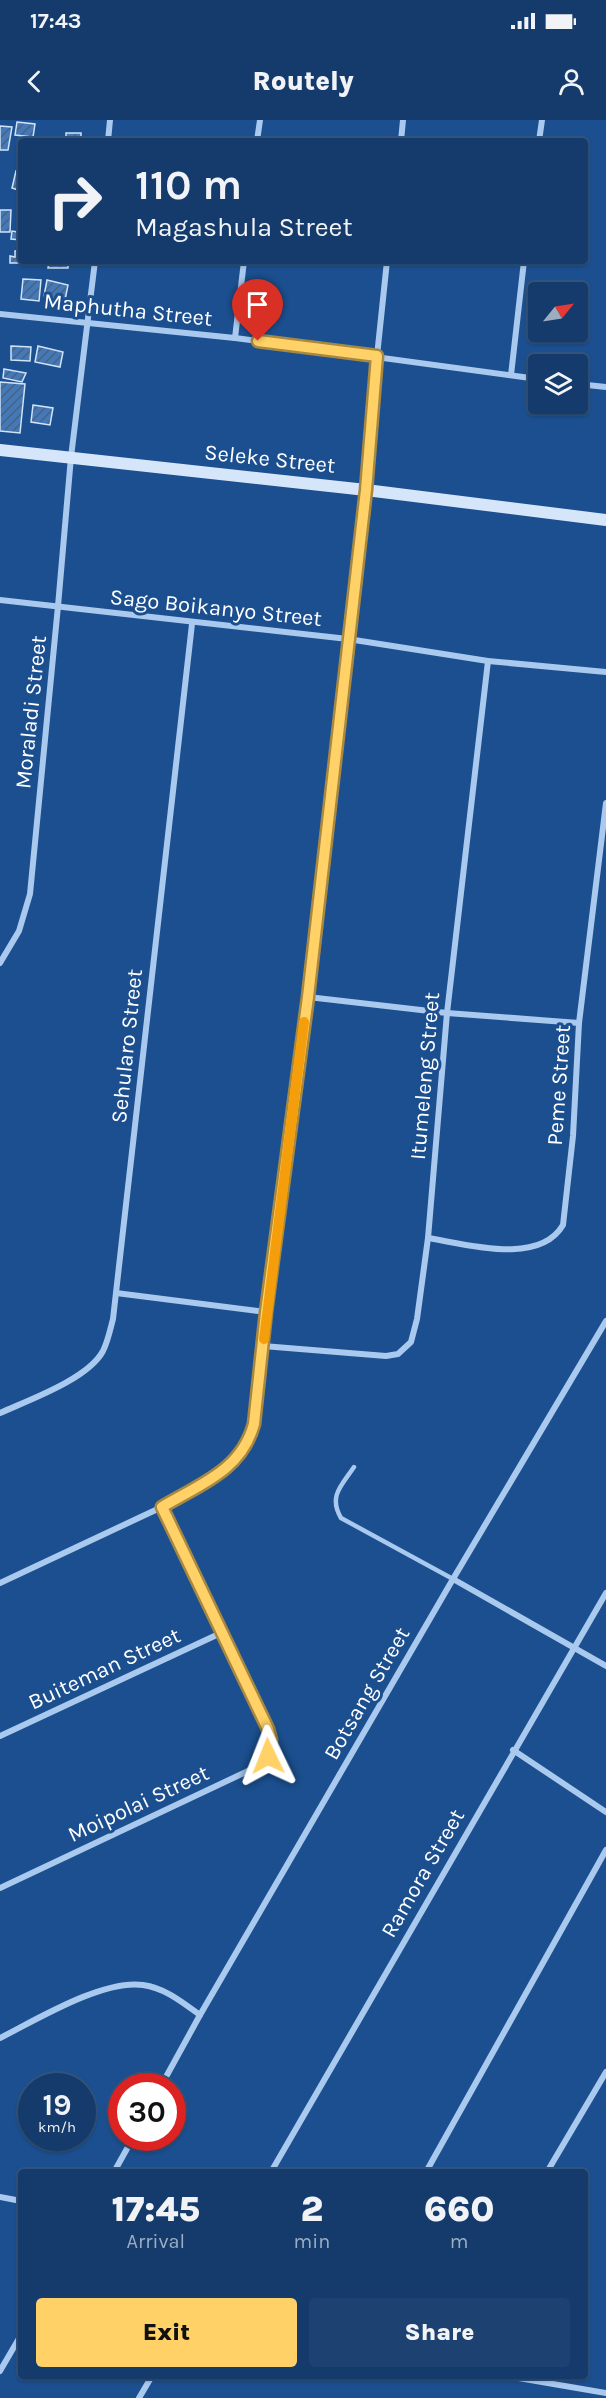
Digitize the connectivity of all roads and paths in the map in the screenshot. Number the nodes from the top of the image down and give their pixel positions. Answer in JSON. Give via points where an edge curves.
{"nodes":[{"id":1,"x":110,"y":120,"type":"edge"},
{"id":2,"x":260,"y":120,"type":"edge"},
{"id":3,"x":403,"y":120,"type":"edge"},
{"id":4,"x":542,"y":120,"type":"edge"},
{"id":5,"x":108,"y":138,"type":"edge"},
{"id":6,"x":257,"y":138,"type":"edge"},
{"id":7,"x":401,"y":138,"type":"edge"},
{"id":8,"x":539,"y":138,"type":"edge"},
{"id":9,"x":94,"y":264,"type":"edge"},
{"id":10,"x":243,"y":264,"type":"edge"},
{"id":11,"x":387,"y":264,"type":"edge"},
{"id":12,"x":524,"y":264,"type":"edge"},
{"id":13,"x":0,"y":314,"type":"edge"},
{"id":14,"x":88,"y":323,"type":"junction"},
{"id":15,"x":235,"y":338,"type":"junction"},
{"id":16,"x":377,"y":356,"type":"junction"},
{"id":17,"x":510,"y":375,"type":"junction"},
{"id":18,"x":528,"y":378,"type":"edge"},
{"id":19,"x":588,"y":385,"type":"edge"},
{"id":20,"x":606,"y":387,"type":"edge"},
{"id":21,"x":0,"y":450,"type":"edge"},
{"id":22,"x":71,"y":457,"type":"junction"},
{"id":23,"x":366,"y":490,"type":"junction"},
{"id":24,"x":606,"y":520,"type":"edge"},
{"id":25,"x":0,"y":600,"type":"edge"},
{"id":26,"x":58,"y":606,"type":"junction"},
{"id":27,"x":192,"y":624,"type":"junction"},
{"id":28,"x":348,"y":639,"type":"junction"},
{"id":29,"x":488,"y":661,"type":"junction"},
{"id":30,"x":606,"y":672,"type":"edge"},
{"id":31,"x":606,"y":803,"type":"edge"},
{"id":32,"x":0,"y":963,"type":"edge"},
{"id":33,"x":308,"y":997,"type":"junction"},
{"id":34,"x":447,"y":1013,"type":"junction"},
{"id":35,"x":579,"y":1023,"type":"junction"},
{"id":36,"x":428,"y":1238,"type":"junction"},
{"id":37,"x":116,"y":1293,"type":"junction"},
{"id":38,"x":266,"y":1312,"type":"junction"},
{"id":39,"x":606,"y":1321,"type":"edge"},
{"id":40,"x":263,"y":1346,"type":"junction"},
{"id":41,"x":0,"y":1413,"type":"edge"},
{"id":42,"x":354,"y":1467,"type":"dead end"},
{"id":43,"x":162,"y":1507,"type":"junction"},
{"id":44,"x":453,"y":1579,"type":"junction"},
{"id":45,"x":0,"y":1583,"type":"edge"},
{"id":46,"x":606,"y":1593,"type":"edge"},
{"id":47,"x":223,"y":1632,"type":"junction"},
{"id":48,"x":573,"y":1648,"type":"junction"},
{"id":49,"x":606,"y":1666,"type":"edge"},
{"id":50,"x":0,"y":1736,"type":"edge"},
{"id":51,"x":513,"y":1750,"type":"junction"},
{"id":52,"x":606,"y":1812,"type":"edge"},
{"id":53,"x":606,"y":1850,"type":"edge"},
{"id":54,"x":0,"y":1888,"type":"edge"},
{"id":55,"x":200,"y":2015,"type":"junction"},
{"id":56,"x":0,"y":2038,"type":"edge"},
{"id":57,"x":606,"y":2072,"type":"edge"},
{"id":58,"x":168,"y":2073,"type":"edge"},
{"id":59,"x":126,"y":2151,"type":"edge"},
{"id":60,"x":116,"y":2169,"type":"edge"},
{"id":61,"x":273,"y":2169,"type":"edge"},
{"id":62,"x":428,"y":2169,"type":"edge"},
{"id":63,"x":549,"y":2169,"type":"edge"},
{"id":64,"x":0,"y":2197,"type":"edge"},
{"id":65,"x":18,"y":2200,"type":"edge"},
{"id":66,"x":18,"y":2340,"type":"edge"},
{"id":67,"x":0,"y":2372,"type":"edge"},
{"id":68,"x":150,"y":2379,"type":"edge"},
{"id":69,"x":524,"y":2379,"type":"edge"},
{"id":70,"x":606,"y":2393,"type":"edge"},
{"id":71,"x":139,"y":2398,"type":"edge"}],
"edges":[{"from":1,"to":5,"type":"street"},
{"from":2,"to":6,"type":"street"},
{"from":3,"to":7,"type":"street"},
{"from":4,"to":8,"type":"street"},
{"from":9,"to":14,"type":"street","name":"Moraladi Street"},
{"from":10,"to":15,"type":"street"},
{"from":11,"to":16,"type":"street"},
{"from":12,"to":17,"type":"street"},
{"from":13,"to":14,"type":"street","name":"Maphutha Street"},
{"from":14,"to":15,"type":"street","name":"Maphutha Street"},
{"from":14,"to":22,"type":"street","name":"Moraladi Street"},
{"from":15,"to":16,"type":"street","name":"Maphutha Street"},
{"from":16,"to":17,"type":"street","name":"Maphutha Street"},
{"from":16,"to":23,"type":"street"},
{"from":17,"to":18,"type":"street","name":"Maphutha Street"},
{"from":19,"to":20,"type":"street"},
{"from":21,"to":22,"type":"street","name":"Seleke Street"},
{"from":22,"to":23,"type":"street","name":"Seleke Street"},
{"from":22,"to":26,"type":"street","name":"Moraladi Street"},
{"from":23,"to":24,"type":"street","name":"Seleke Street"},
{"from":23,"to":28,"type":"street"},
{"from":25,"to":26,"type":"street","name":"Sago Boikanyo Street"},
{"from":26,"to":27,"type":"street","name":"Sago Boikanyo Street"},
{"from":26,"to":32,"type":"street","name":"Moraladi Street","via":[[30,894],[19,931]]},
{"from":27,"to":28,"type":"street","name":"Sago Boikanyo Street"},
{"from":27,"to":37,"type":"street","name":"Sehularo Street"},
{"from":28,"to":29,"type":"street","name":"Sago Boikanyo Street"},
{"from":28,"to":33,"type":"street"},
{"from":29,"to":30,"type":"street","name":"Sago Boikanyo Street"},
{"from":29,"to":34,"type":"street","name":"Itumeleng Street"},
{"from":31,"to":35,"type":"street","name":"Peme Street"},
{"from":33,"to":34,"type":"street"},
{"from":33,"to":38,"type":"street"},
{"from":34,"to":35,"type":"street"},
{"from":34,"to":36,"type":"street","name":"Itumeleng Street"},
{"from":35,"to":36,"type":"street","name":"Peme Street","via":[[569,1182],[563,1225],[558,1233],[539,1246],[522,1250]]},
{"from":36,"to":40,"type":"street","name":"Itumeleng Street","via":[[414,1334],[398,1354],[372,1356]]},
{"from":37,"to":38,"type":"street"},
{"from":37,"to":41,"type":"street","name":"Sehularo Street","via":[[108,1338],[96,1360],[56,1387]]},
{"from":38,"to":40,"type":"street"},
{"from":39,"to":44,"type":"street","name":"Botsang Street"},
{"from":40,"to":43,"type":"street","via":[[254,1424],[242,1453],[221,1473]]},
{"from":42,"to":44,"type":"lane","via":[[334,1497],[334,1508],[341,1518]]},
{"from":43,"to":45,"type":"street"},
{"from":43,"to":47,"type":"street","name":"Moipolai Street"},
{"from":44,"to":48,"type":"street"},
{"from":44,"to":55,"type":"street","name":"Botsang Street"},
{"from":46,"to":48,"type":"street","name":"Ramora Street"},
{"from":47,"to":50,"type":"street","name":"Buiteman Street"},
{"from":47,"to":54,"type":"street","name":"Moipolai Street","via":[[268,1729],[268,1756],[248,1771]]},
{"from":48,"to":49,"type":"street"},
{"from":48,"to":51,"type":"street","name":"Ramora Street"},
{"from":51,"to":52,"type":"street"},
{"from":51,"to":61,"type":"street","name":"Ramora Street"},
{"from":53,"to":62,"type":"street"},
{"from":55,"to":56,"type":"street","via":[[171,1994],[126,1984],[65,2006]]},
{"from":55,"to":58,"type":"street","name":"Botsang Street"},
{"from":57,"to":63,"type":"street"},
{"from":59,"to":60,"type":"street"},
{"from":64,"to":65,"type":"street"},
{"from":66,"to":67,"type":"street"},
{"from":68,"to":71,"type":"street"},
{"from":69,"to":70,"type":"street"}]}
